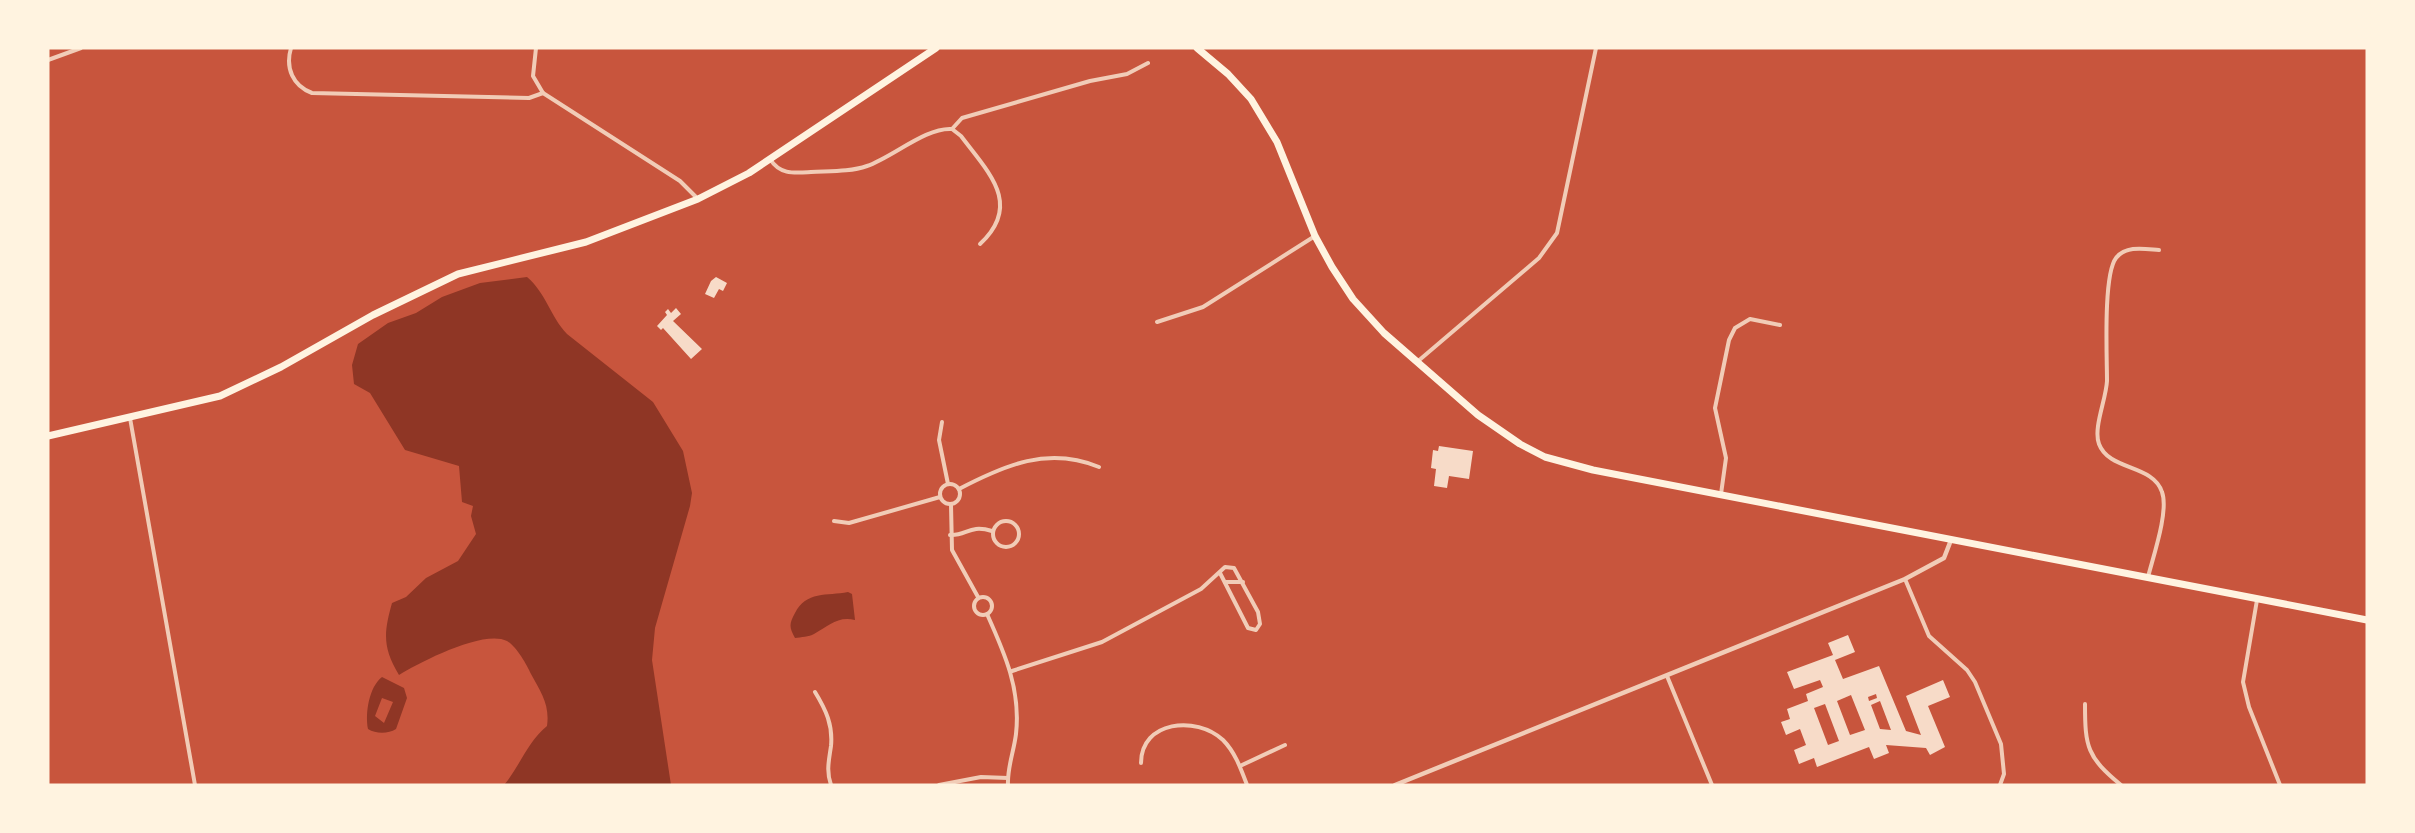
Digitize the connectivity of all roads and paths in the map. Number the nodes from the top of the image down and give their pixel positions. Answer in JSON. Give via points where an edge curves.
{"nodes":[{"id":1,"x":81,"y":48,"type":"edge"},
{"id":2,"x":291,"y":48,"type":"edge"},
{"id":3,"x":536,"y":48,"type":"edge"},
{"id":4,"x":936,"y":48,"type":"edge"},
{"id":5,"x":1197,"y":48,"type":"edge"},
{"id":6,"x":1596,"y":48,"type":"edge"},
{"id":7,"x":48,"y":60,"type":"edge"},
{"id":8,"x":1148,"y":63,"type":"dead end"},
{"id":9,"x":543,"y":93,"type":"junction"},
{"id":10,"x":952,"y":129,"type":"junction"},
{"id":11,"x":770,"y":159,"type":"junction"},
{"id":12,"x":698,"y":199,"type":"junction"},
{"id":13,"x":1315,"y":236,"type":"junction"},
{"id":14,"x":980,"y":244,"type":"dead end"},
{"id":15,"x":2159,"y":250,"type":"dead end"},
{"id":16,"x":1157,"y":322,"type":"dead end"},
{"id":17,"x":1780,"y":325,"type":"dead end"},
{"id":18,"x":1417,"y":362,"type":"junction"},
{"id":19,"x":130,"y":418,"type":"junction"},
{"id":20,"x":942,"y":422,"type":"dead end"},
{"id":21,"x":48,"y":436,"type":"edge"},
{"id":22,"x":1099,"y":467,"type":"dead end"},
{"id":23,"x":948,"y":484,"type":"junction"},
{"id":24,"x":959,"y":489,"type":"junction"},
{"id":25,"x":1721,"y":494,"type":"junction"},
{"id":26,"x":940,"y":497,"type":"junction"},
{"id":27,"x":951,"y":505,"type":"junction"},
{"id":28,"x":834,"y":522,"type":"dead end"},
{"id":29,"x":993,"y":531,"type":"junction"},
{"id":30,"x":950,"y":535,"type":"junction"},
{"id":31,"x":1952,"y":540,"type":"junction"},
{"id":32,"x":1220,"y":573,"type":"junction"},
{"id":33,"x":2148,"y":578,"type":"junction"},
{"id":34,"x":1905,"y":579,"type":"junction"},
{"id":35,"x":1225,"y":582,"type":"junction"},
{"id":36,"x":1243,"y":582,"type":"junction"},
{"id":37,"x":978,"y":597,"type":"junction"},
{"id":38,"x":2258,"y":599,"type":"junction"},
{"id":39,"x":987,"y":614,"type":"junction"},
{"id":40,"x":2367,"y":620,"type":"edge"},
{"id":41,"x":1012,"y":671,"type":"junction"},
{"id":42,"x":1667,"y":676,"type":"junction"},
{"id":43,"x":816,"y":692,"type":"dead end"},
{"id":44,"x":2085,"y":704,"type":"dead end"},
{"id":45,"x":1285,"y":745,"type":"dead end"},
{"id":46,"x":1141,"y":763,"type":"dead end"},
{"id":47,"x":1240,"y":766,"type":"junction"},
{"id":48,"x":1008,"y":778,"type":"junction"},
{"id":49,"x":195,"y":785,"type":"edge"},
{"id":50,"x":831,"y":785,"type":"edge"},
{"id":51,"x":939,"y":785,"type":"edge"},
{"id":52,"x":1008,"y":785,"type":"edge"},
{"id":53,"x":1247,"y":785,"type":"edge"},
{"id":54,"x":1395,"y":785,"type":"edge"},
{"id":55,"x":1712,"y":785,"type":"edge"},
{"id":56,"x":2000,"y":785,"type":"edge"},
{"id":57,"x":2121,"y":785,"type":"edge"},
{"id":58,"x":2280,"y":785,"type":"edge"}],
"edges":[{"from":1,"to":7,"type":"street"},
{"from":2,"to":9,"type":"street","via":[[291,74],[300,87],[312,93],[529,98]]},
{"from":3,"to":9,"type":"street","via":[[533,76]]},
{"from":4,"to":11,"type":"highway"},
{"from":5,"to":13,"type":"highway","via":[[1242,87],[1265,120]]},
{"from":6,"to":18,"type":"street","via":[[1552,243]]},
{"from":8,"to":10,"type":"street","via":[[1127,74],[962,118]]},
{"from":9,"to":12,"type":"street","via":[[680,181]]},
{"from":10,"to":11,"type":"street","via":[[932,132],[886,159],[858,169],[790,173],[778,169]]},
{"from":10,"to":14,"type":"street","via":[[969,146],[1000,194],[1000,215]]},
{"from":11,"to":12,"type":"highway"},
{"from":12,"to":19,"type":"highway","via":[[586,242],[458,274],[232,391]]},
{"from":13,"to":16,"type":"street","via":[[1203,307]]},
{"from":13,"to":18,"type":"highway","via":[[1353,300]]},
{"from":15,"to":33,"type":"street","via":[[2128,250],[2112,265],[2106,387],[2097,433],[2099,446],[2107,456],[2150,477],[2163,493],[2162,518]]},
{"from":17,"to":25,"type":"street","via":[[1750,319],[1735,328],[1729,340],[1715,408],[1726,458]]},
{"from":18,"to":25,"type":"highway","via":[[1499,430],[1545,457]]},
{"from":19,"to":21,"type":"highway"},
{"from":19,"to":49,"type":"street"},
{"from":20,"to":23,"type":"street","via":[[939,440]]},
{"from":22,"to":24,"type":"street","via":[[1075,458],[1030,459]]},
{"from":23,"to":24,"type":"street"},
{"from":23,"to":26,"type":"street","via":[[941,488]]},
{"from":24,"to":27,"type":"street","via":[[960,498]]},
{"from":25,"to":31,"type":"highway"},
{"from":26,"to":27,"type":"street"},
{"from":26,"to":28,"type":"street","via":[[855,521]]},
{"from":27,"to":30,"type":"street"},
{"from":29,"to":29,"type":"street","via":[[999,522],[1010,521],[1018,528],[1019,536],[1012,545],[1004,547],[993,539]]},
{"from":29,"to":30,"type":"street","via":[[972,528]]},
{"from":30,"to":37,"type":"street","via":[[954,556]]},
{"from":31,"to":33,"type":"highway"},
{"from":31,"to":34,"type":"street","via":[[1944,558]]},
{"from":32,"to":35,"type":"street"},
{"from":32,"to":36,"type":"street","via":[[1225,567],[1234,568]]},
{"from":32,"to":41,"type":"street","via":[[1201,589],[1102,642]]},
{"from":33,"to":38,"type":"highway"},
{"from":34,"to":42,"type":"street"},
{"from":34,"to":56,"type":"street","via":[[1929,636],[1975,682],[2001,744],[2004,774]]},
{"from":35,"to":36,"type":"street"},
{"from":35,"to":36,"type":"street","via":[[1241,618],[1248,628],[1256,630],[1260,624],[1258,612]]},
{"from":37,"to":39,"type":"street","via":[[990,600]]},
{"from":37,"to":39,"type":"street","via":[[975,611]]},
{"from":38,"to":40,"type":"highway"},
{"from":38,"to":58,"type":"street","via":[[2243,682]]},
{"from":39,"to":41,"type":"street"},
{"from":41,"to":48,"type":"street","via":[[1017,712]]},
{"from":42,"to":54,"type":"street"},
{"from":42,"to":55,"type":"street"},
{"from":43,"to":50,"type":"street","via":[[830,718]]},
{"from":44,"to":57,"type":"street","via":[[2088,750],[2097,764]]},
{"from":45,"to":47,"type":"street"},
{"from":46,"to":47,"type":"street","via":[[1141,750],[1147,740],[1169,727],[1184,725],[1211,731],[1232,751]]},
{"from":47,"to":53,"type":"street"},
{"from":48,"to":51,"type":"street","via":[[981,777]]},
{"from":48,"to":52,"type":"street"}]}
